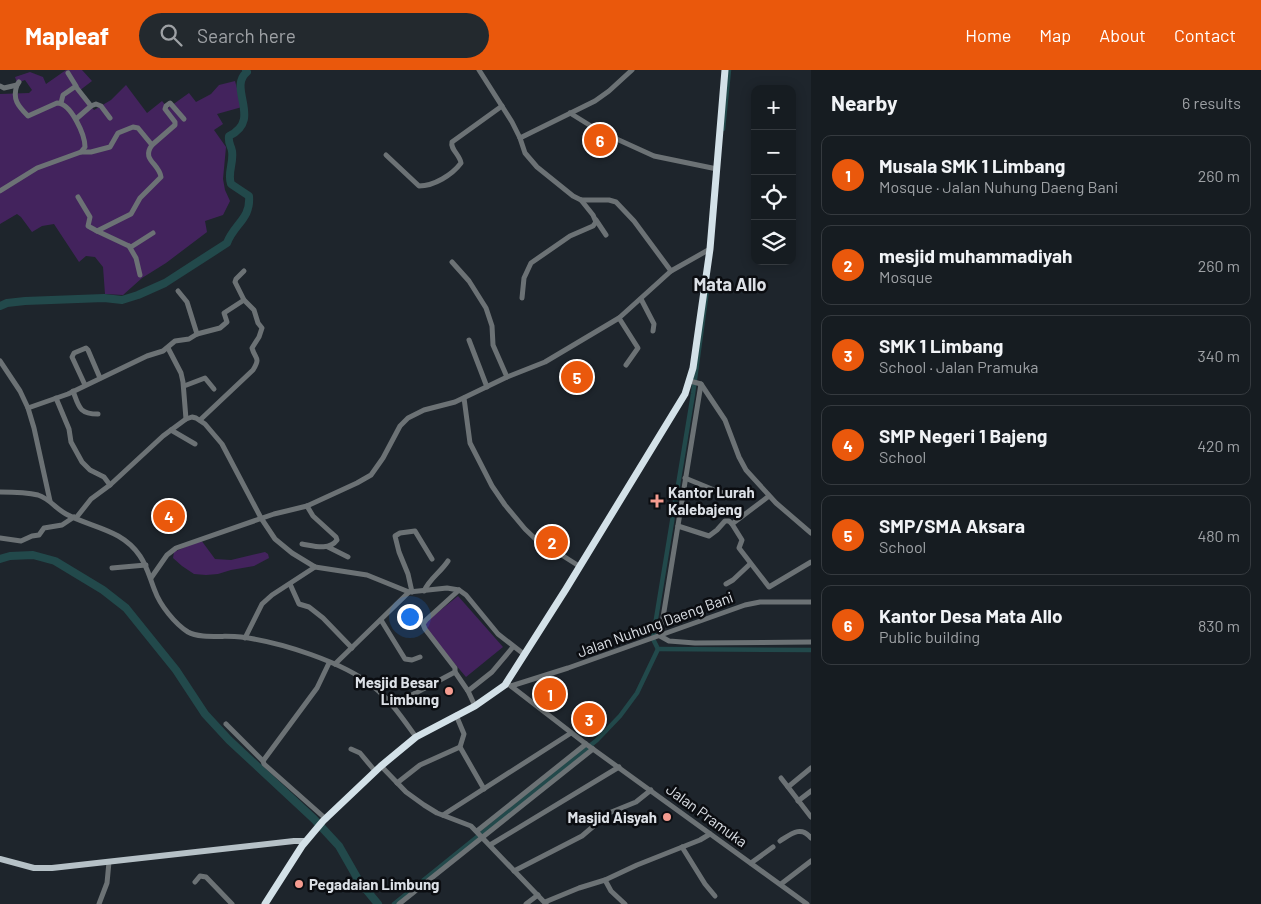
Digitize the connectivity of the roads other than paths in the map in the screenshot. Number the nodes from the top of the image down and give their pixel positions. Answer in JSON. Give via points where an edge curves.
{"nodes":[{"id":1,"x":479,"y":70,"type":"edge"},
{"id":2,"x":631,"y":70,"type":"edge"},
{"id":3,"x":725,"y":70,"type":"edge"},
{"id":4,"x":68,"y":73,"type":"dead end"},
{"id":5,"x":0,"y":86,"type":"edge"},
{"id":6,"x":76,"y":87,"type":"junction"},
{"id":7,"x":61,"y":103,"type":"junction"},
{"id":8,"x":91,"y":106,"type":"junction"},
{"id":9,"x":502,"y":106,"type":"junction"},
{"id":10,"x":570,"y":113,"type":"junction"},
{"id":11,"x":110,"y":118,"type":"dead end"},
{"id":12,"x":76,"y":119,"type":"junction"},
{"id":13,"x":184,"y":119,"type":"dead end"},
{"id":14,"x":520,"y":138,"type":"junction"},
{"id":15,"x":152,"y":145,"type":"junction"},
{"id":16,"x":81,"y":152,"type":"junction"},
{"id":17,"x":386,"y":155,"type":"dead end"},
{"id":18,"x":717,"y":169,"type":"junction"},
{"id":19,"x":0,"y":190,"type":"edge"},
{"id":20,"x":78,"y":197,"type":"dead end"},
{"id":21,"x":581,"y":200,"type":"junction"},
{"id":22,"x":596,"y":220,"type":"junction"},
{"id":23,"x":98,"y":231,"type":"junction"},
{"id":24,"x":153,"y":233,"type":"dead end"},
{"id":25,"x":606,"y":235,"type":"dead end"},
{"id":26,"x":129,"y":246,"type":"junction"},
{"id":27,"x":710,"y":249,"type":"junction"},
{"id":28,"x":452,"y":262,"type":"dead end"},
{"id":29,"x":244,"y":271,"type":"dead end"},
{"id":30,"x":672,"y":271,"type":"junction"},
{"id":31,"x":140,"y":275,"type":"dead end"},
{"id":32,"x":178,"y":291,"type":"dead end"},
{"id":33,"x":522,"y":298,"type":"dead end"},
{"id":34,"x":641,"y":299,"type":"junction"},
{"id":35,"x":244,"y":300,"type":"junction"},
{"id":36,"x":619,"y":318,"type":"junction"},
{"id":37,"x":653,"y":331,"type":"dead end"},
{"id":38,"x":197,"y":334,"type":"junction"},
{"id":39,"x":469,"y":340,"type":"dead end"},
{"id":40,"x":168,"y":348,"type":"junction"},
{"id":41,"x":0,"y":361,"type":"edge"},
{"id":42,"x":626,"y":365,"type":"dead end"},
{"id":43,"x":100,"y":378,"type":"junction"},
{"id":44,"x":508,"y":378,"type":"junction"},
{"id":45,"x":696,"y":382,"type":"junction"},
{"id":46,"x":85,"y":385,"type":"junction"},
{"id":47,"x":184,"y":386,"type":"junction"},
{"id":48,"x":487,"y":387,"type":"junction"},
{"id":49,"x":214,"y":389,"type":"dead end"},
{"id":50,"x":73,"y":391,"type":"junction"},
{"id":51,"x":56,"y":398,"type":"junction"},
{"id":52,"x":464,"y":398,"type":"junction"},
{"id":53,"x":28,"y":408,"type":"junction"},
{"id":54,"x":98,"y":414,"type":"dead end"},
{"id":55,"x":186,"y":419,"type":"junction"},
{"id":56,"x":200,"y":420,"type":"junction"},
{"id":57,"x":171,"y":430,"type":"junction"},
{"id":58,"x":195,"y":444,"type":"dead end"},
{"id":59,"x":685,"y":478,"type":"junction"},
{"id":60,"x":110,"y":486,"type":"junction"},
{"id":61,"x":727,"y":491,"type":"dead end"},
{"id":62,"x":0,"y":492,"type":"edge"},
{"id":63,"x":769,"y":496,"type":"junction"},
{"id":64,"x":50,"y":501,"type":"junction"},
{"id":65,"x":307,"y":506,"type":"junction"},
{"id":66,"x":75,"y":518,"type":"junction"},
{"id":67,"x":260,"y":518,"type":"junction"},
{"id":68,"x":732,"y":524,"type":"junction"},
{"id":69,"x":678,"y":526,"type":"junction"},
{"id":70,"x":811,"y":533,"type":"edge"},
{"id":71,"x":0,"y":538,"type":"edge"},
{"id":72,"x":302,"y":544,"type":"dead end"},
{"id":73,"x":328,"y":546,"type":"junction"},
{"id":74,"x":348,"y":557,"type":"dead end"},
{"id":75,"x":432,"y":559,"type":"dead end"},
{"id":76,"x":448,"y":561,"type":"dead end"},
{"id":77,"x":811,"y":562,"type":"edge"},
{"id":78,"x":750,"y":564,"type":"junction"},
{"id":79,"x":146,"y":565,"type":"junction"},
{"id":80,"x":579,"y":566,"type":"junction"},
{"id":81,"x":315,"y":567,"type":"junction"},
{"id":82,"x":112,"y":568,"type":"dead end"},
{"id":83,"x":151,"y":578,"type":"junction"},
{"id":84,"x":290,"y":584,"type":"junction"},
{"id":85,"x":726,"y":584,"type":"dead end"},
{"id":86,"x":459,"y":590,"type":"junction"},
{"id":87,"x":424,"y":591,"type":"junction"},
{"id":88,"x":411,"y":592,"type":"junction"},
{"id":89,"x":811,"y":602,"type":"edge"},
{"id":90,"x":381,"y":620,"type":"junction"},
{"id":91,"x":658,"y":636,"type":"junction"},
{"id":92,"x":246,"y":638,"type":"junction"},
{"id":93,"x":811,"y":642,"type":"edge"},
{"id":94,"x":514,"y":647,"type":"junction"},
{"id":95,"x":352,"y":648,"type":"junction"},
{"id":96,"x":526,"y":655,"type":"junction"},
{"id":97,"x":420,"y":657,"type":"dead end"},
{"id":98,"x":332,"y":663,"type":"junction"},
{"id":99,"x":455,"y":672,"type":"junction"},
{"id":100,"x":509,"y":684,"type":"junction"},
{"id":101,"x":468,"y":691,"type":"junction"},
{"id":102,"x":393,"y":705,"type":"junction"},
{"id":103,"x":475,"y":706,"type":"junction"},
{"id":104,"x":456,"y":715,"type":"junction"},
{"id":105,"x":226,"y":724,"type":"dead end"},
{"id":106,"x":571,"y":733,"type":"junction"},
{"id":107,"x":416,"y":737,"type":"junction"},
{"id":108,"x":589,"y":746,"type":"junction"},
{"id":109,"x":460,"y":747,"type":"junction"},
{"id":110,"x":350,"y":749,"type":"dead end"},
{"id":111,"x":263,"y":761,"type":"junction"},
{"id":112,"x":619,"y":767,"type":"junction"},
{"id":113,"x":811,"y":768,"type":"edge"},
{"id":114,"x":378,"y":769,"type":"junction"},
{"id":115,"x":781,"y":778,"type":"dead end"},
{"id":116,"x":398,"y":783,"type":"junction"},
{"id":117,"x":788,"y":787,"type":"junction"},
{"id":118,"x":484,"y":789,"type":"junction"},
{"id":119,"x":651,"y":790,"type":"junction"},
{"id":120,"x":811,"y":790,"type":"edge"},
{"id":121,"x":798,"y":800,"type":"junction"},
{"id":122,"x":442,"y":815,"type":"junction"},
{"id":123,"x":810,"y":816,"type":"edge"},
{"id":124,"x":322,"y":822,"type":"junction"},
{"id":125,"x":479,"y":834,"type":"junction"},
{"id":126,"x":710,"y":834,"type":"junction"},
{"id":127,"x":811,"y":838,"type":"edge"},
{"id":128,"x":780,"y":841,"type":"dead end"},
{"id":129,"x":305,"y":842,"type":"junction"},
{"id":130,"x":490,"y":845,"type":"junction"},
{"id":131,"x":682,"y":847,"type":"junction"},
{"id":132,"x":773,"y":847,"type":"dead end"},
{"id":133,"x":0,"y":859,"type":"edge"},
{"id":134,"x":811,"y":860,"type":"edge"},
{"id":135,"x":109,"y":862,"type":"junction"},
{"id":136,"x":751,"y":863,"type":"junction"},
{"id":137,"x":514,"y":871,"type":"junction"},
{"id":138,"x":605,"y":880,"type":"junction"},
{"id":139,"x":195,"y":882,"type":"dead end"},
{"id":140,"x":781,"y":884,"type":"junction"},
{"id":141,"x":538,"y":895,"type":"junction"},
{"id":142,"x":715,"y":896,"type":"dead end"},
{"id":143,"x":545,"y":903,"type":"edge"},
{"id":144,"x":99,"y":904,"type":"edge"},
{"id":145,"x":232,"y":904,"type":"edge"},
{"id":146,"x":265,"y":904,"type":"edge"},
{"id":147,"x":399,"y":904,"type":"edge"},
{"id":148,"x":526,"y":904,"type":"edge"},
{"id":149,"x":625,"y":904,"type":"edge"},
{"id":150,"x":807,"y":904,"type":"edge"}],
"edges":[{"from":1,"to":9,"type":"street"},
{"from":2,"to":10,"type":"street","via":[[603,96]]},
{"from":3,"to":18,"type":"highway"},
{"from":4,"to":6,"type":"street"},
{"from":5,"to":7,"type":"street","via":[[18,84],[14,98],[28,116]]},
{"from":6,"to":7,"type":"street","via":[[63,95]]},
{"from":6,"to":8,"type":"street"},
{"from":7,"to":12,"type":"street"},
{"from":8,"to":11,"type":"street","via":[[99,105]]},
{"from":8,"to":12,"type":"street"},
{"from":9,"to":14,"type":"street"},
{"from":9,"to":17,"type":"street","via":[[452,142],[461,163],[434,184],[419,186]]},
{"from":10,"to":14,"type":"street"},
{"from":10,"to":18,"type":"street","via":[[654,156]]},
{"from":12,"to":16,"type":"street","via":[[85,141]]},
{"from":13,"to":15,"type":"street","via":[[170,103],[166,106],[175,124]]},
{"from":14,"to":21,"type":"street","via":[[525,153],[537,167]]},
{"from":15,"to":16,"type":"street","via":[[138,128],[133,127],[118,133],[110,146]]},
{"from":15,"to":23,"type":"street","via":[[148,155],[161,173],[159,179],[140,198],[131,214]]},
{"from":16,"to":19,"type":"street","via":[[37,168]]},
{"from":18,"to":27,"type":"highway"},
{"from":20,"to":23,"type":"street","via":[[90,217],[88,226]]},
{"from":21,"to":22,"type":"street"},
{"from":21,"to":30,"type":"street","via":[[616,202]]},
{"from":22,"to":25,"type":"street"},
{"from":22,"to":33,"type":"street","via":[[593,226],[570,236],[531,264],[524,278]]},
{"from":23,"to":26,"type":"street"},
{"from":24,"to":26,"type":"street"},
{"from":26,"to":31,"type":"street"},
{"from":27,"to":30,"type":"street"},
{"from":27,"to":45,"type":"highway"},
{"from":28,"to":44,"type":"street","via":[[486,308],[492,326],[493,345]]},
{"from":29,"to":35,"type":"street","via":[[235,282]]},
{"from":30,"to":34,"type":"street"},
{"from":32,"to":38,"type":"street","via":[[187,302]]},
{"from":34,"to":36,"type":"street"},
{"from":34,"to":37,"type":"street","via":[[654,324]]},
{"from":35,"to":38,"type":"street","via":[[224,312],[225,326]]},
{"from":35,"to":56,"type":"street","via":[[254,310],[262,328],[260,337],[252,346],[258,358],[257,364]]},
{"from":36,"to":42,"type":"street","via":[[638,348]]},
{"from":36,"to":44,"type":"street","via":[[545,362]]},
{"from":38,"to":40,"type":"street","via":[[175,341]]},
{"from":39,"to":48,"type":"street"},
{"from":40,"to":43,"type":"street"},
{"from":40,"to":47,"type":"street"},
{"from":41,"to":53,"type":"street"},
{"from":43,"to":46,"type":"street"},
{"from":43,"to":46,"type":"street","via":[[86,348],[74,353],[72,357]]},
{"from":44,"to":48,"type":"street"},
{"from":45,"to":59,"type":"street"},
{"from":45,"to":63,"type":"street","via":[[726,420],[744,466]]},
{"from":45,"to":80,"type":"highway","via":[[685,394]]},
{"from":46,"to":50,"type":"street"},
{"from":47,"to":49,"type":"street","via":[[205,378]]},
{"from":47,"to":55,"type":"street"},
{"from":48,"to":52,"type":"street"},
{"from":50,"to":51,"type":"street"},
{"from":50,"to":54,"type":"street","via":[[82,411]]},
{"from":51,"to":53,"type":"street"},
{"from":51,"to":60,"type":"street","via":[[71,442],[82,462],[104,477]]},
{"from":52,"to":65,"type":"street","via":[[408,418],[369,477]]},
{"from":52,"to":80,"type":"street","via":[[470,443],[505,505],[548,550]]},
{"from":53,"to":64,"type":"street"},
{"from":55,"to":56,"type":"street"},
{"from":55,"to":57,"type":"street"},
{"from":56,"to":67,"type":"street","via":[[222,444]]},
{"from":57,"to":58,"type":"street"},
{"from":57,"to":60,"type":"street"},
{"from":59,"to":61,"type":"street","via":[[719,492]]},
{"from":59,"to":69,"type":"street"},
{"from":60,"to":66,"type":"street","via":[[91,499]]},
{"from":62,"to":64,"type":"street","via":[[30,494]]},
{"from":63,"to":68,"type":"street"},
{"from":63,"to":70,"type":"street"},
{"from":64,"to":66,"type":"street"},
{"from":65,"to":67,"type":"street"},
{"from":65,"to":73,"type":"street","via":[[337,538]]},
{"from":66,"to":71,"type":"street","via":[[62,525],[44,528],[39,535],[24,540]]},
{"from":66,"to":79,"type":"street","via":[[126,540]]},
{"from":67,"to":81,"type":"street","via":[[282,546]]},
{"from":67,"to":83,"type":"street","via":[[176,548]]},
{"from":68,"to":69,"type":"street","via":[[724,521],[709,536]]},
{"from":68,"to":78,"type":"street","via":[[742,540],[739,548]]},
{"from":69,"to":91,"type":"street"},
{"from":72,"to":73,"type":"street"},
{"from":73,"to":74,"type":"street"},
{"from":75,"to":88,"type":"street","via":[[416,531],[396,535],[396,546],[408,574]]},
{"from":76,"to":87,"type":"street","via":[[429,580]]},
{"from":77,"to":78,"type":"street","via":[[770,587]]},
{"from":78,"to":85,"type":"street"},
{"from":79,"to":82,"type":"street"},
{"from":79,"to":83,"type":"street"},
{"from":80,"to":96,"type":"highway"},
{"from":81,"to":84,"type":"street"},
{"from":81,"to":88,"type":"street","via":[[367,575]]},
{"from":83,"to":92,"type":"street","via":[[158,598],[188,632]]},
{"from":84,"to":92,"type":"street","via":[[262,604]]},
{"from":84,"to":95,"type":"street","via":[[299,604],[323,618]]},
{"from":86,"to":87,"type":"street"},
{"from":86,"to":94,"type":"street"},
{"from":86,"to":99,"type":"street","via":[[423,624]]},
{"from":87,"to":88,"type":"street"},
{"from":88,"to":90,"type":"street"},
{"from":89,"to":91,"type":"street","name":"Jalan Nuhung Daeng Bani","via":[[753,603]]},
{"from":90,"to":95,"type":"street"},
{"from":90,"to":97,"type":"street","via":[[403,657],[410,661]]},
{"from":91,"to":93,"type":"street","via":[[695,643]]},
{"from":91,"to":100,"type":"street","name":"Jalan Nuhung Daeng Bani","via":[[537,679]]},
{"from":92,"to":98,"type":"street"},
{"from":94,"to":96,"type":"street"},
{"from":94,"to":101,"type":"street","via":[[492,672]]},
{"from":95,"to":98,"type":"street"},
{"from":96,"to":100,"type":"highway"},
{"from":98,"to":102,"type":"street","via":[[364,680]]},
{"from":98,"to":111,"type":"street"},
{"from":99,"to":101,"type":"street"},
{"from":99,"to":102,"type":"street"},
{"from":100,"to":103,"type":"highway"},
{"from":100,"to":106,"type":"street","name":"Jalan Pramuka"},
{"from":101,"to":103,"type":"street"},
{"from":102,"to":107,"type":"street"},
{"from":103,"to":104,"type":"highway"},
{"from":104,"to":107,"type":"highway"},
{"from":104,"to":109,"type":"street","via":[[464,734]]},
{"from":105,"to":111,"type":"street"},
{"from":106,"to":108,"type":"street","name":"Jalan Pramuka"},
{"from":106,"to":118,"type":"street"},
{"from":107,"to":114,"type":"highway"},
{"from":108,"to":112,"type":"street","name":"Jalan Pramuka"},
{"from":108,"to":125,"type":"street"},
{"from":108,"to":125,"type":"street"},
{"from":109,"to":116,"type":"street","via":[[420,765]]},
{"from":109,"to":118,"type":"street"},
{"from":110,"to":114,"type":"street","via":[[360,753]]},
{"from":111,"to":124,"type":"street"},
{"from":112,"to":119,"type":"street","name":"Jalan Pramuka"},
{"from":112,"to":130,"type":"street"},
{"from":113,"to":117,"type":"street"},
{"from":114,"to":116,"type":"street"},
{"from":114,"to":124,"type":"highway"},
{"from":115,"to":117,"type":"street"},
{"from":116,"to":122,"type":"street","via":[[414,798]]},
{"from":117,"to":121,"type":"street"},
{"from":118,"to":122,"type":"street"},
{"from":119,"to":126,"type":"street","name":"Jalan Pramuka"},
{"from":119,"to":137,"type":"street","via":[[636,802],[609,813],[582,836]]},
{"from":120,"to":121,"type":"street"},
{"from":121,"to":123,"type":"street"},
{"from":122,"to":125,"type":"street","via":[[467,824]]},
{"from":124,"to":129,"type":"highway"},
{"from":125,"to":130,"type":"street"},
{"from":125,"to":147,"type":"street"},
{"from":126,"to":131,"type":"street"},
{"from":126,"to":136,"type":"street","name":"Jalan Pramuka"},
{"from":127,"to":128,"type":"street","via":[[803,831],[797,831]]},
{"from":129,"to":135,"type":"main road"},
{"from":129,"to":146,"type":"highway"},
{"from":130,"to":137,"type":"street"},
{"from":131,"to":138,"type":"street"},
{"from":131,"to":142,"type":"street"},
{"from":132,"to":136,"type":"street"},
{"from":133,"to":135,"type":"main road","via":[[43,868]]},
{"from":134,"to":140,"type":"street"},
{"from":135,"to":144,"type":"street","via":[[107,883]]},
{"from":136,"to":140,"type":"street","name":"Jalan Pramuka"},
{"from":137,"to":141,"type":"street"},
{"from":138,"to":143,"type":"street"},
{"from":138,"to":149,"type":"street"},
{"from":139,"to":145,"type":"street","via":[[200,876],[206,877]]},
{"from":140,"to":150,"type":"street","name":"Jalan Pramuka"},
{"from":141,"to":143,"type":"street"},
{"from":141,"to":148,"type":"street"}]}
